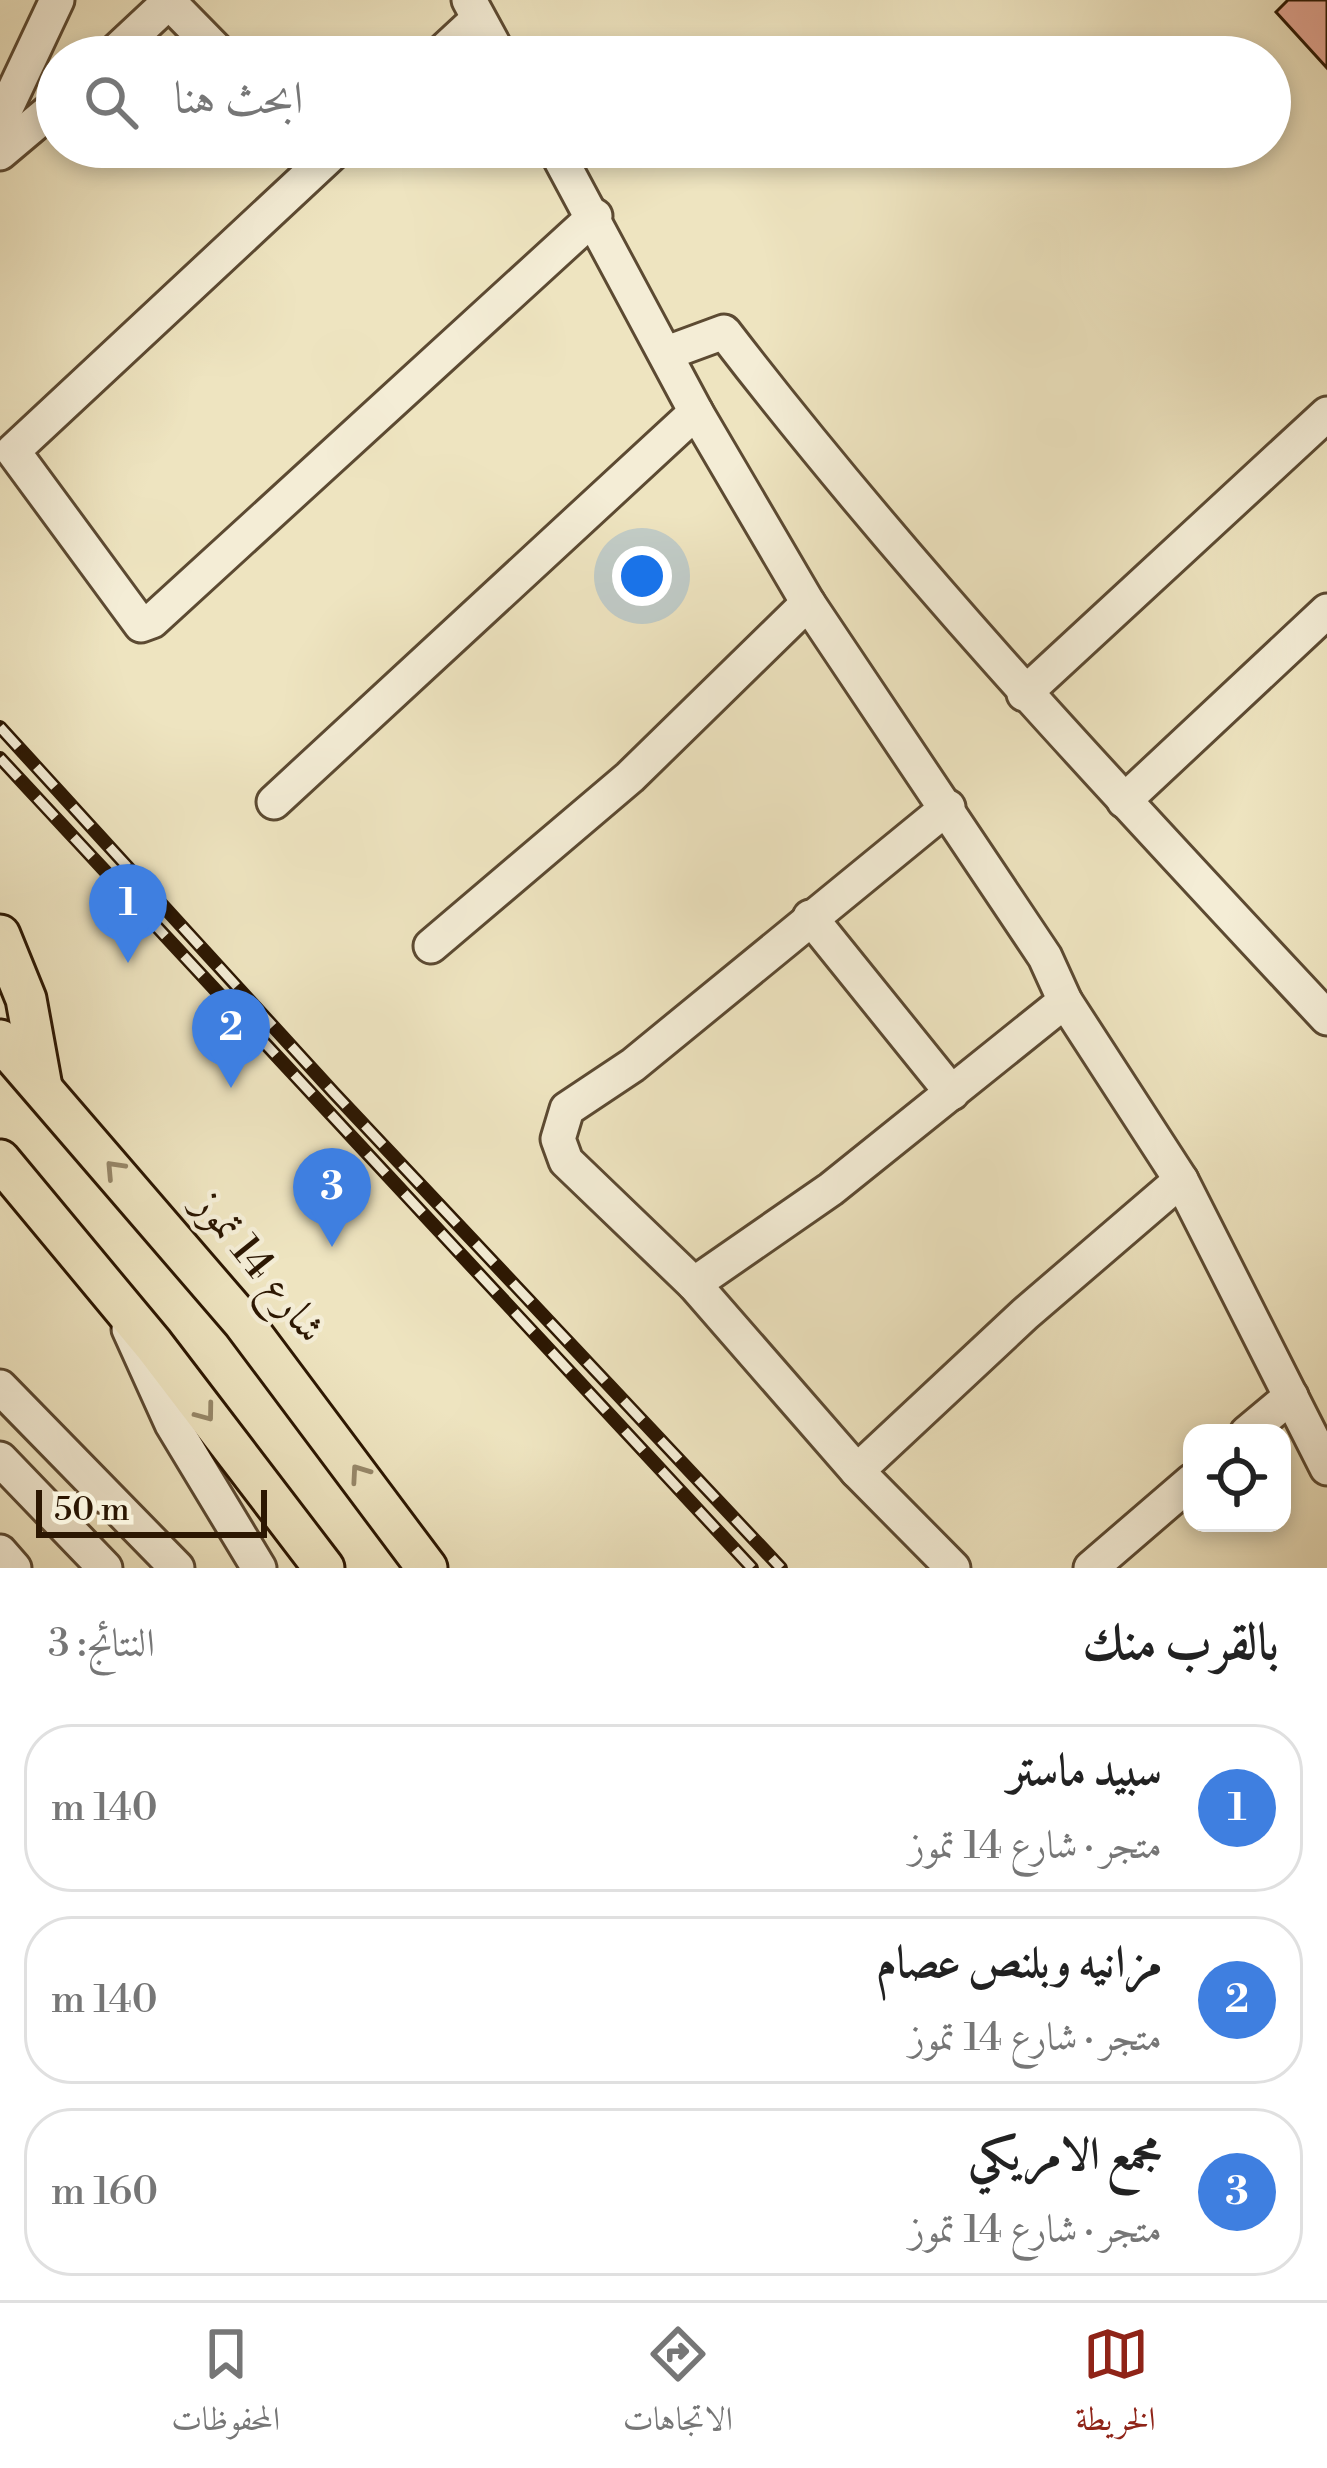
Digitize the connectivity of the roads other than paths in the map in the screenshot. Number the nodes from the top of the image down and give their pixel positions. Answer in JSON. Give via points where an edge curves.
{"nodes":[{"id":1,"x":57,"y":0,"type":"edge"},
{"id":2,"x":170,"y":1,"type":"edge"},
{"id":3,"x":473,"y":10,"type":"edge"},
{"id":4,"x":40,"y":36,"type":"edge"},
{"id":5,"x":132,"y":36,"type":"edge"},
{"id":6,"x":203,"y":36,"type":"edge"},
{"id":7,"x":453,"y":36,"type":"edge"},
{"id":8,"x":36,"y":45,"type":"edge"},
{"id":9,"x":0,"y":121,"type":"edge"},
{"id":10,"x":36,"y":123,"type":"edge"},
{"id":11,"x":0,"y":153,"type":"edge"},
{"id":12,"x":307,"y":168,"type":"edge"},
{"id":13,"x":566,"y":168,"type":"edge"},
{"id":14,"x":595,"y":216,"type":"junction"},
{"id":15,"x":668,"y":353,"type":"junction"},
{"id":16,"x":696,"y":412,"type":"junction"},
{"id":17,"x":1327,"y":414,"type":"edge"},
{"id":18,"x":808,"y":603,"type":"junction"},
{"id":19,"x":1327,"y":611,"type":"edge"},
{"id":20,"x":1024,"y":694,"type":"junction"},
{"id":21,"x":1124,"y":801,"type":"junction"},
{"id":22,"x":274,"y":802,"type":"dead end"},
{"id":23,"x":948,"y":807,"type":"junction"},
{"id":24,"x":810,"y":917,"type":"junction"},
{"id":25,"x":0,"y":935,"type":"edge"},
{"id":26,"x":431,"y":946,"type":"dead end"},
{"id":27,"x":1065,"y":1001,"type":"junction"},
{"id":28,"x":1327,"y":1018,"type":"edge"},
{"id":29,"x":0,"y":1040,"type":"edge"},
{"id":30,"x":42,"y":1087,"type":"junction"},
{"id":31,"x":952,"y":1094,"type":"junction"},
{"id":32,"x":0,"y":1160,"type":"edge"},
{"id":33,"x":1181,"y":1180,"type":"junction"},
{"id":34,"x":694,"y":1284,"type":"junction"},
{"id":35,"x":116,"y":1300,"type":"junction"},
{"id":36,"x":0,"y":1387,"type":"edge"},
{"id":37,"x":1292,"y":1396,"type":"junction"},
{"id":38,"x":1257,"y":1424,"type":"edge"},
{"id":39,"x":0,"y":1459,"type":"edge"},
{"id":40,"x":1327,"y":1468,"type":"edge"},
{"id":41,"x":857,"y":1471,"type":"junction"},
{"id":42,"x":1183,"y":1489,"type":"edge"},
{"id":43,"x":0,"y":1552,"type":"edge"},
{"id":44,"x":14,"y":1568,"type":"edge"},
{"id":45,"x":105,"y":1568,"type":"edge"},
{"id":46,"x":177,"y":1568,"type":"edge"},
{"id":47,"x":259,"y":1568,"type":"edge"},
{"id":48,"x":324,"y":1568,"type":"edge"},
{"id":49,"x":427,"y":1568,"type":"edge"},
{"id":50,"x":953,"y":1568,"type":"edge"},
{"id":51,"x":1091,"y":1568,"type":"edge"}],
"edges":[{"from":1,"to":4,"type":"street"},
{"from":2,"to":5,"type":"street"},
{"from":2,"to":6,"type":"street"},
{"from":3,"to":7,"type":"street"},
{"from":8,"to":9,"type":"street"},
{"from":10,"to":11,"type":"street"},
{"from":12,"to":14,"type":"street","via":[[13,451],[141,625]]},
{"from":13,"to":14,"type":"street"},
{"from":14,"to":15,"type":"street"},
{"from":15,"to":16,"type":"street"},
{"from":15,"to":20,"type":"street","via":[[724,332],[833,474]]},
{"from":16,"to":18,"type":"street"},
{"from":16,"to":22,"type":"street"},
{"from":17,"to":20,"type":"street"},
{"from":18,"to":23,"type":"street"},
{"from":18,"to":26,"type":"street","via":[[630,777]]},
{"from":19,"to":21,"type":"street"},
{"from":20,"to":21,"type":"street"},
{"from":21,"to":28,"type":"street"},
{"from":23,"to":24,"type":"street"},
{"from":23,"to":27,"type":"street"},
{"from":24,"to":31,"type":"street"},
{"from":24,"to":34,"type":"street","via":[[633,1065],[567,1109],[561,1124],[566,1161]]},
{"from":25,"to":30,"type":"main road","via":[[26,999]]},
{"from":27,"to":31,"type":"street"},
{"from":27,"to":33,"type":"street"},
{"from":29,"to":30,"type":"main road","name":"شارع 14 تموز"},
{"from":49,"to":30,"type":"main road","name":"شارع 14 تموز","one_way":true,"via":[[243,1322]]},
{"from":31,"to":34,"type":"street"},
{"from":32,"to":35,"type":"main road"},
{"from":33,"to":37,"type":"street"},
{"from":33,"to":41,"type":"street"},
{"from":34,"to":41,"type":"street"},
{"from":35,"to":47,"type":"street","via":[[172,1424]]},
{"from":35,"to":48,"type":"main road","one_way":true},
{"from":36,"to":46,"type":"street"},
{"from":37,"to":38,"type":"street"},
{"from":37,"to":40,"type":"street"},
{"from":39,"to":45,"type":"street"},
{"from":41,"to":50,"type":"street"},
{"from":42,"to":51,"type":"street"},
{"from":43,"to":44,"type":"street"}]}
